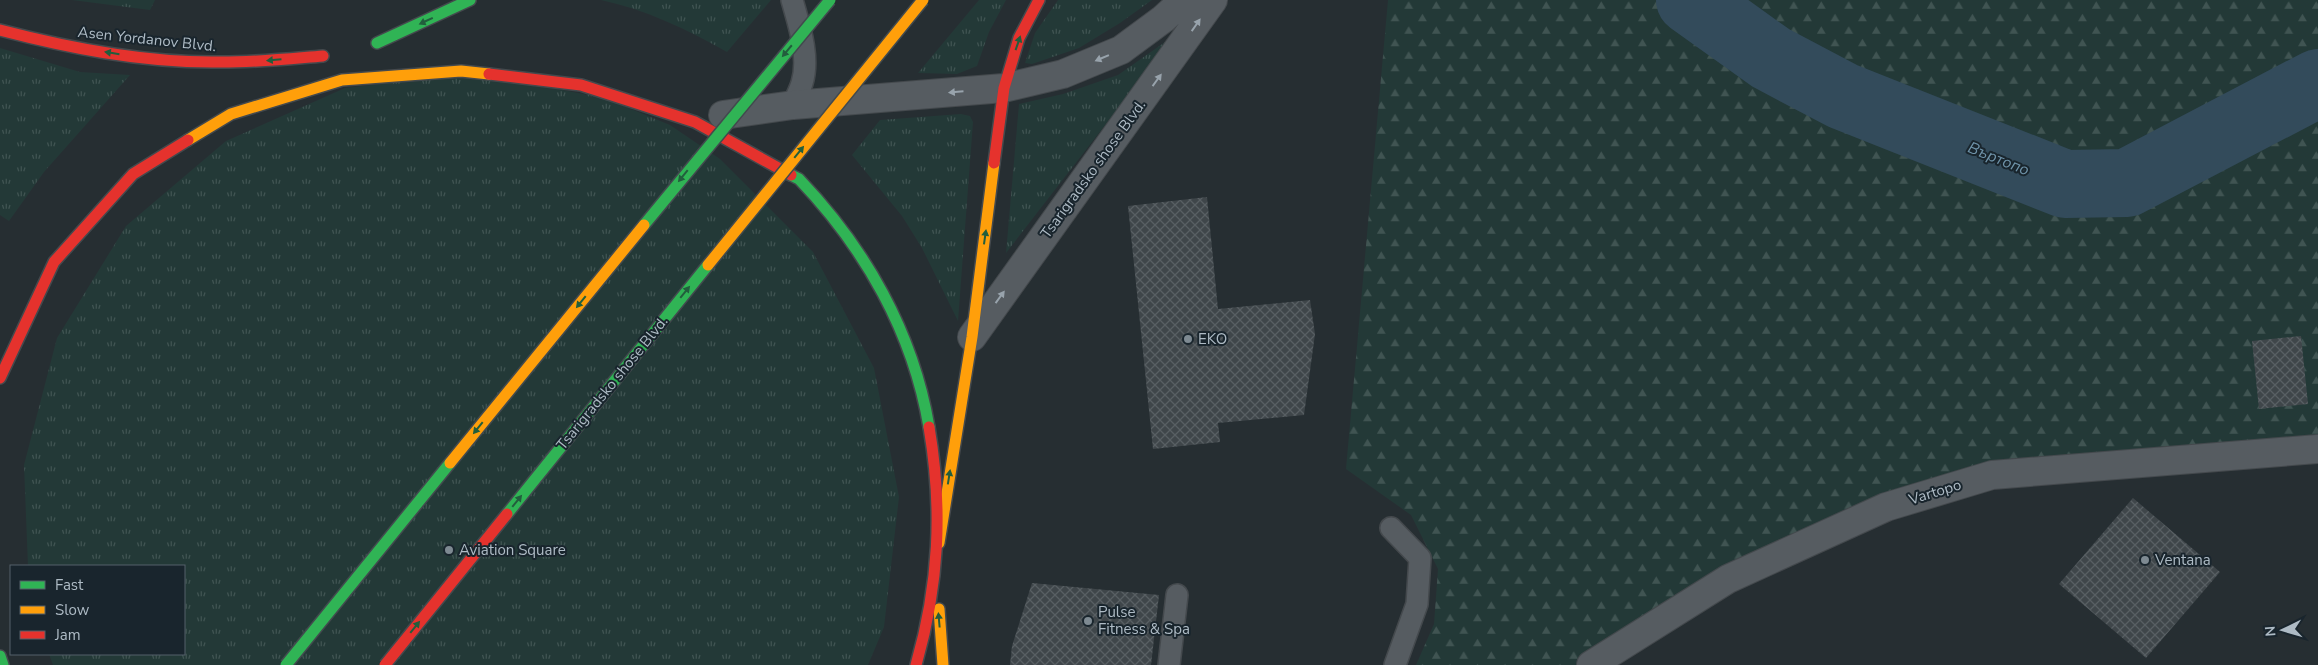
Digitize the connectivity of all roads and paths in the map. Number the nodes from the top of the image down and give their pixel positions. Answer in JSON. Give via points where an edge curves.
{"nodes":[{"id":1,"x":470,"y":0,"type":"edge"},
{"id":2,"x":792,"y":0,"type":"edge"},
{"id":3,"x":830,"y":0,"type":"edge"},
{"id":4,"x":923,"y":0,"type":"edge"},
{"id":5,"x":1039,"y":0,"type":"edge"},
{"id":6,"x":1184,"y":0,"type":"edge"},
{"id":7,"x":1213,"y":0,"type":"edge"},
{"id":8,"x":0,"y":30,"type":"edge"},
{"id":9,"x":414,"y":39,"type":"dead end"},
{"id":10,"x":276,"y":72,"type":"dead end"},
{"id":11,"x":1004,"y":88,"type":"junction"},
{"id":12,"x":793,"y":105,"type":"junction"},
{"id":13,"x":724,"y":116,"type":"dead end"},
{"id":14,"x":151,"y":148,"type":"dead end"},
{"id":15,"x":766,"y":148,"type":"dead end"},
{"id":16,"x":972,"y":337,"type":"junction"},
{"id":17,"x":0,"y":378,"type":"edge"},
{"id":18,"x":2318,"y":449,"type":"edge"},
{"id":19,"x":1391,"y":528,"type":"dead end"},
{"id":20,"x":938,"y":543,"type":"junction"},
{"id":21,"x":936,"y":576,"type":"junction"},
{"id":22,"x":1177,"y":595,"type":"dead end"},
{"id":23,"x":0,"y":656,"type":"edge"},
{"id":24,"x":4,"y":665,"type":"edge"},
{"id":25,"x":286,"y":665,"type":"edge"},
{"id":26,"x":385,"y":665,"type":"edge"},
{"id":27,"x":916,"y":665,"type":"edge"},
{"id":28,"x":943,"y":665,"type":"edge"},
{"id":29,"x":1169,"y":665,"type":"edge"},
{"id":30,"x":1395,"y":665,"type":"edge"},
{"id":31,"x":1591,"y":665,"type":"edge"}],
"edges":[{"from":1,"to":9,"type":"main road","one_way":true,"via":[[373,44]]},
{"from":2,"to":12,"type":"lane","via":[[804,68],[803,82]]},
{"from":3,"to":25,"type":"main road","one_way":true,"bridge":true},
{"from":26,"to":4,"type":"main road","name":"Tsarigradsko shose Blvd.","one_way":true,"bridge":true},
{"from":11,"to":5,"type":"main road","one_way":true,"via":[[1019,38]]},
{"from":6,"to":11,"type":"street","one_way":true,"via":[[1121,50],[1063,74]]},
{"from":16,"to":7,"type":"street","name":"Tsarigradsko shose Blvd.","one_way":true},
{"from":10,"to":8,"type":"main road","name":"Asen Yordanov Blvd.","one_way":true,"via":[[327,55],[196,62],[55,44]]},
{"from":11,"to":12,"type":"street","one_way":true},
{"from":16,"to":11,"type":"main road","one_way":true},
{"from":12,"to":13,"type":"street"},
{"from":14,"to":17,"type":"main road","via":[[115,182],[63,245],[22,316]]},
{"from":15,"to":20,"type":"main road","via":[[817,197],[856,246],[888,301],[912,358],[929,418],[938,480]]},
{"from":20,"to":16,"type":"main road","one_way":true},
{"from":18,"to":31,"type":"street","name":"Vartopo","via":[[1992,475],[1886,507],[1728,580]]},
{"from":19,"to":30,"type":"lane","via":[[1420,558],[1417,604]]},
{"from":20,"to":21,"type":"main road"},
{"from":21,"to":27,"type":"main road"},
{"from":28,"to":21,"type":"main road","one_way":true},
{"from":22,"to":29,"type":"lane"},
{"from":23,"to":24,"type":"main road"}]}
